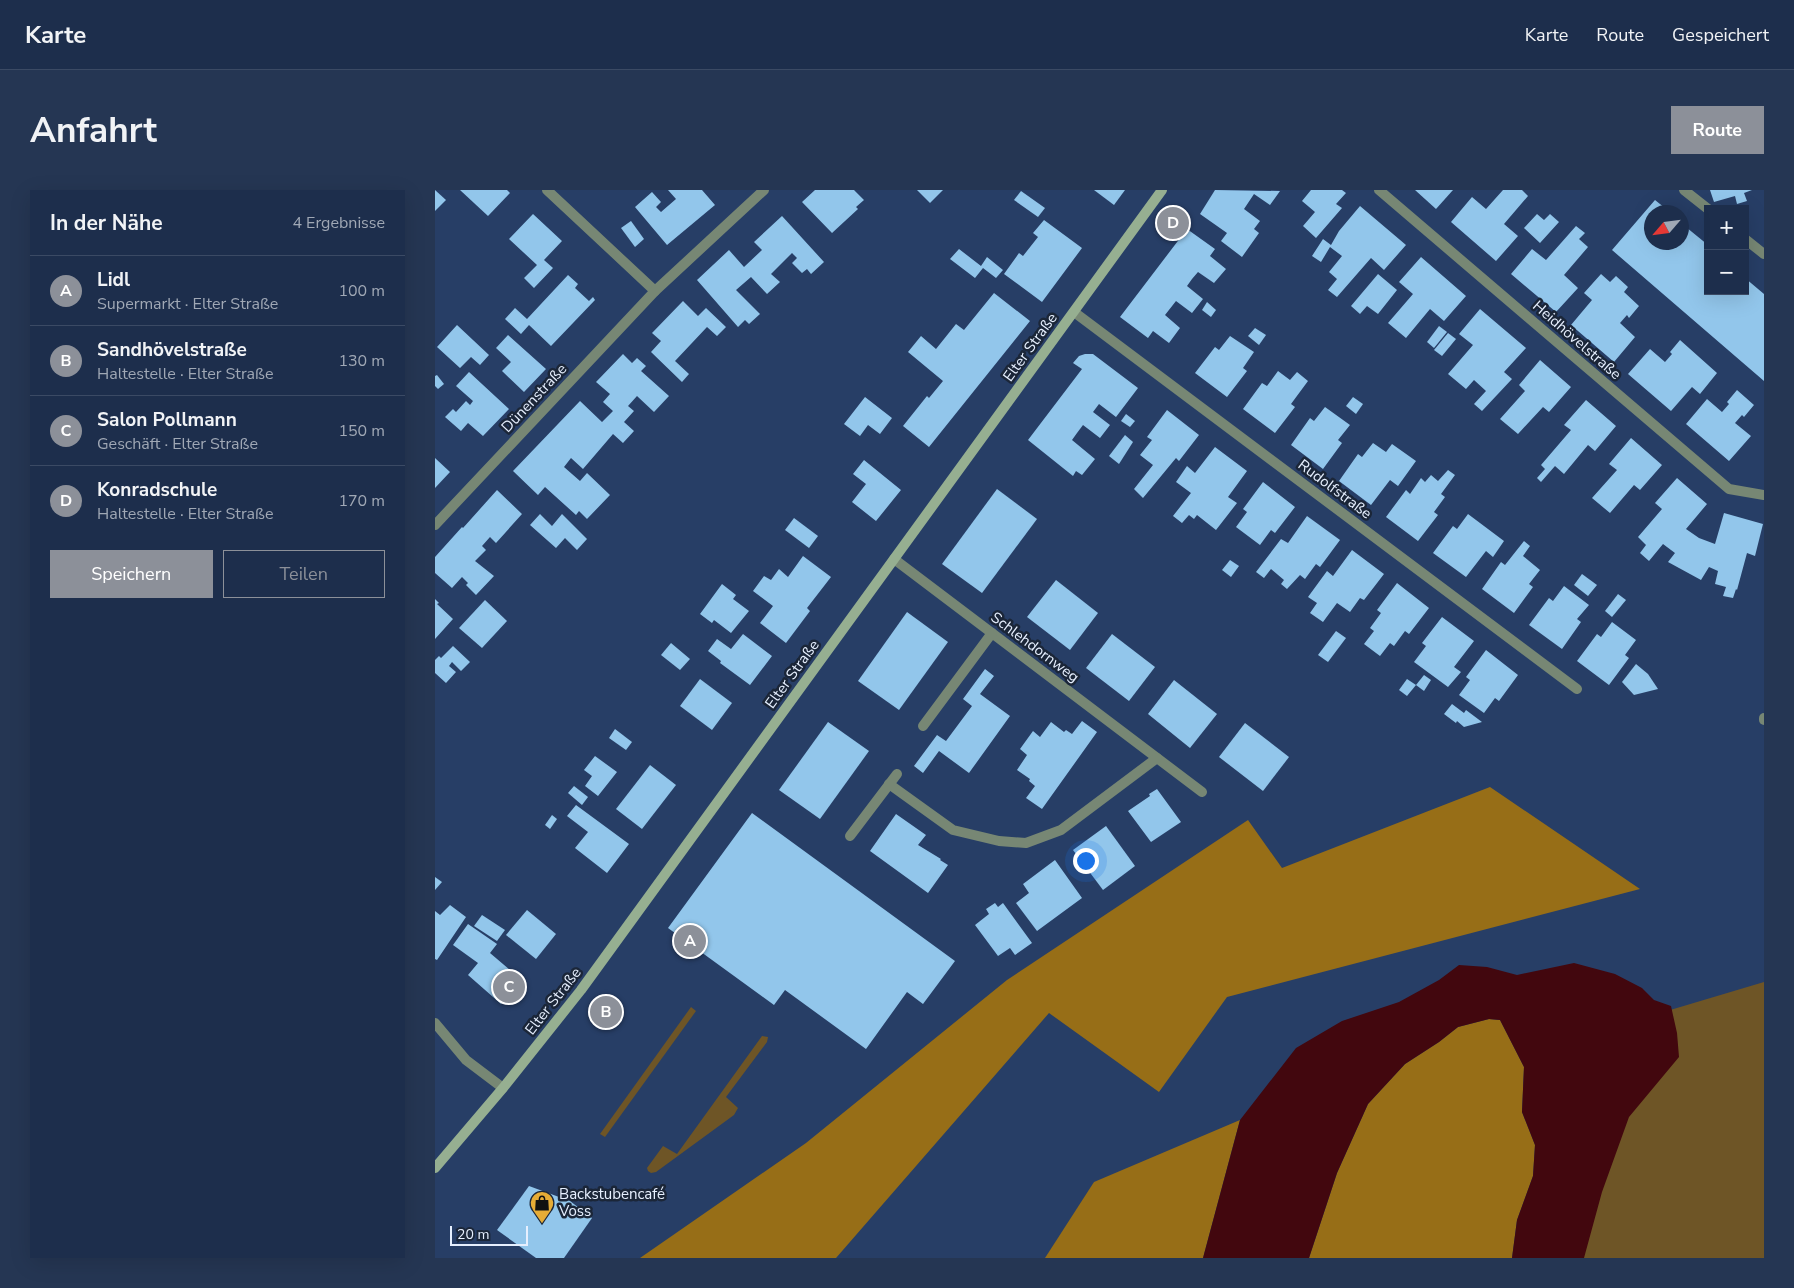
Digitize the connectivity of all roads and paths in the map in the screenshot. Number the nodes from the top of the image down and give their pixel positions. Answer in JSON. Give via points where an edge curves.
{"nodes":[{"id":1,"x":547,"y":190,"type":"edge"},
{"id":2,"x":764,"y":190,"type":"edge"},
{"id":3,"x":1162,"y":190,"type":"edge"},
{"id":4,"x":1379,"y":190,"type":"edge"},
{"id":5,"x":1684,"y":190,"type":"edge"},
{"id":6,"x":1704,"y":206,"type":"edge"},
{"id":7,"x":1749,"y":242,"type":"edge"},
{"id":8,"x":1764,"y":254,"type":"edge"},
{"id":9,"x":655,"y":291,"type":"junction"},
{"id":10,"x":1075,"y":312,"type":"junction"},
{"id":11,"x":1764,"y":495,"type":"edge"},
{"id":12,"x":435,"y":525,"type":"edge"},
{"id":13,"x":894,"y":559,"type":"junction"},
{"id":14,"x":992,"y":633,"type":"junction"},
{"id":15,"x":1577,"y":690,"type":"dead end"},
{"id":16,"x":923,"y":726,"type":"dead end"},
{"id":17,"x":1157,"y":758,"type":"junction"},
{"id":18,"x":897,"y":774,"type":"dead end"},
{"id":19,"x":889,"y":784,"type":"junction"},
{"id":20,"x":1202,"y":792,"type":"dead end"},
{"id":21,"x":850,"y":836,"type":"dead end"},
{"id":22,"x":435,"y":1023,"type":"edge"},
{"id":23,"x":503,"y":1088,"type":"junction"},
{"id":24,"x":435,"y":1168,"type":"edge"}],
"edges":[{"from":1,"to":9,"type":"street"},
{"from":2,"to":9,"type":"street","name":"Dünenstraße"},
{"from":3,"to":10,"type":"main road","name":"Elter Straße"},
{"from":4,"to":11,"type":"street","name":"Heidhövelstraße","via":[[1729,489]]},
{"from":5,"to":6,"type":"street"},
{"from":7,"to":8,"type":"street"},
{"from":9,"to":12,"type":"street","name":"Dünenstraße"},
{"from":10,"to":13,"type":"main road","name":"Elter Straße"},
{"from":10,"to":15,"type":"street","name":"Rudolfstraße"},
{"from":13,"to":14,"type":"street","name":"Schlehdornweg"},
{"from":13,"to":23,"type":"main road","name":"Elter Straße","via":[[581,990]]},
{"from":14,"to":16,"type":"street"},
{"from":14,"to":17,"type":"street","name":"Schlehdornweg"},
{"from":17,"to":19,"type":"street","via":[[1061,830],[1026,843],[999,841],[953,830]]},
{"from":17,"to":20,"type":"street","name":"Schlehdornweg"},
{"from":18,"to":19,"type":"street"},
{"from":19,"to":21,"type":"street"},
{"from":22,"to":23,"type":"street","via":[[465,1060]]},
{"from":23,"to":24,"type":"main road","name":"Elter Straße"}]}
